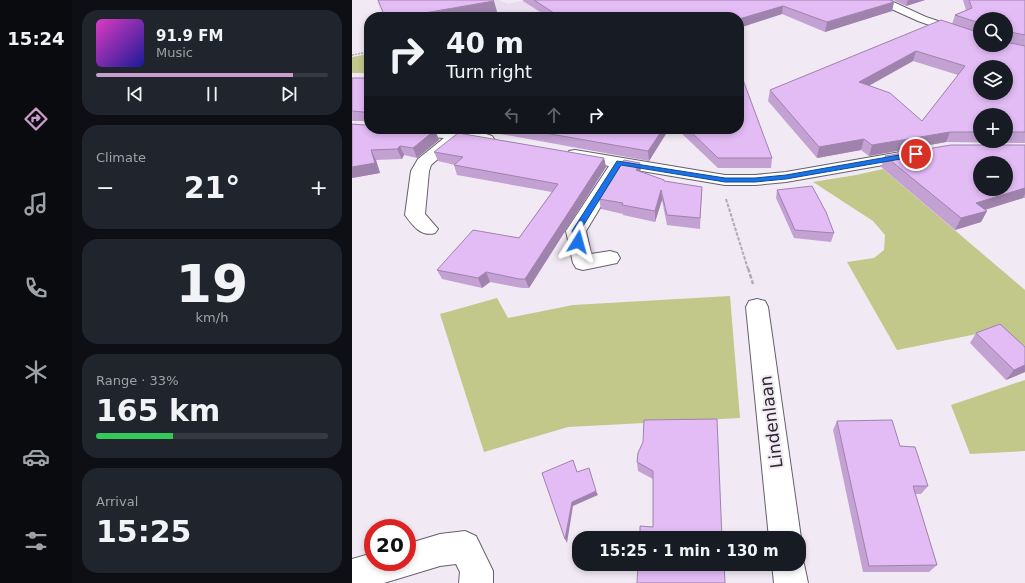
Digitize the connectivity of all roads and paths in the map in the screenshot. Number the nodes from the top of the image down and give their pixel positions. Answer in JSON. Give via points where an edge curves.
{"nodes":[{"id":1,"x":880,"y":0,"type":"edge"},
{"id":2,"x":973,"y":37,"type":"edge"},
{"id":3,"x":364,"y":53,"type":"edge"},
{"id":4,"x":352,"y":55,"type":"edge"},
{"id":5,"x":446,"y":134,"type":"edge"},
{"id":6,"x":457,"y":135,"type":"junction"},
{"id":7,"x":502,"y":142,"type":"edge"},
{"id":8,"x":557,"y":152,"type":"edge"},
{"id":9,"x":931,"y":152,"type":"edge"},
{"id":10,"x":619,"y":163,"type":"junction"},
{"id":11,"x":725,"y":180,"type":"junction"},
{"id":12,"x":428,"y":229,"type":"dead end"},
{"id":13,"x":610,"y":258,"type":"dead end"},
{"id":14,"x":757,"y":306,"type":"joint"},
{"id":15,"x":784,"y":531,"type":"edge"},
{"id":16,"x":416,"y":557,"type":"edge"},
{"id":17,"x":369,"y":571,"type":"edge"},
{"id":18,"x":789,"y":571,"type":"edge"},
{"id":19,"x":352,"y":576,"type":"edge"},
{"id":20,"x":476,"y":583,"type":"edge"},
{"id":21,"x":791,"y":583,"type":"edge"}],
"edges":[{"from":1,"to":2,"type":"street","via":[[922,19]]},
{"from":3,"to":4,"type":"path"},
{"from":5,"to":6,"type":"street"},
{"from":6,"to":7,"type":"street"},
{"from":6,"to":12,"type":"street","via":[[424,163],[420,171],[415,215]]},
{"from":8,"to":10,"type":"street"},
{"from":9,"to":11,"type":"street","via":[[786,177]]},
{"from":10,"to":11,"type":"street"},
{"from":10,"to":13,"type":"street","via":[[576,231],[583,263]]},
{"from":11,"to":14,"type":"path","via":[[722,189],[756,293]]},
{"from":14,"to":15,"type":"street","name":"Lindenlaan"},
{"from":16,"to":20,"type":"street","via":[[440,550],[465,547],[477,571]]},
{"from":17,"to":19,"type":"street"},
{"from":18,"to":21,"type":"street"}]}
